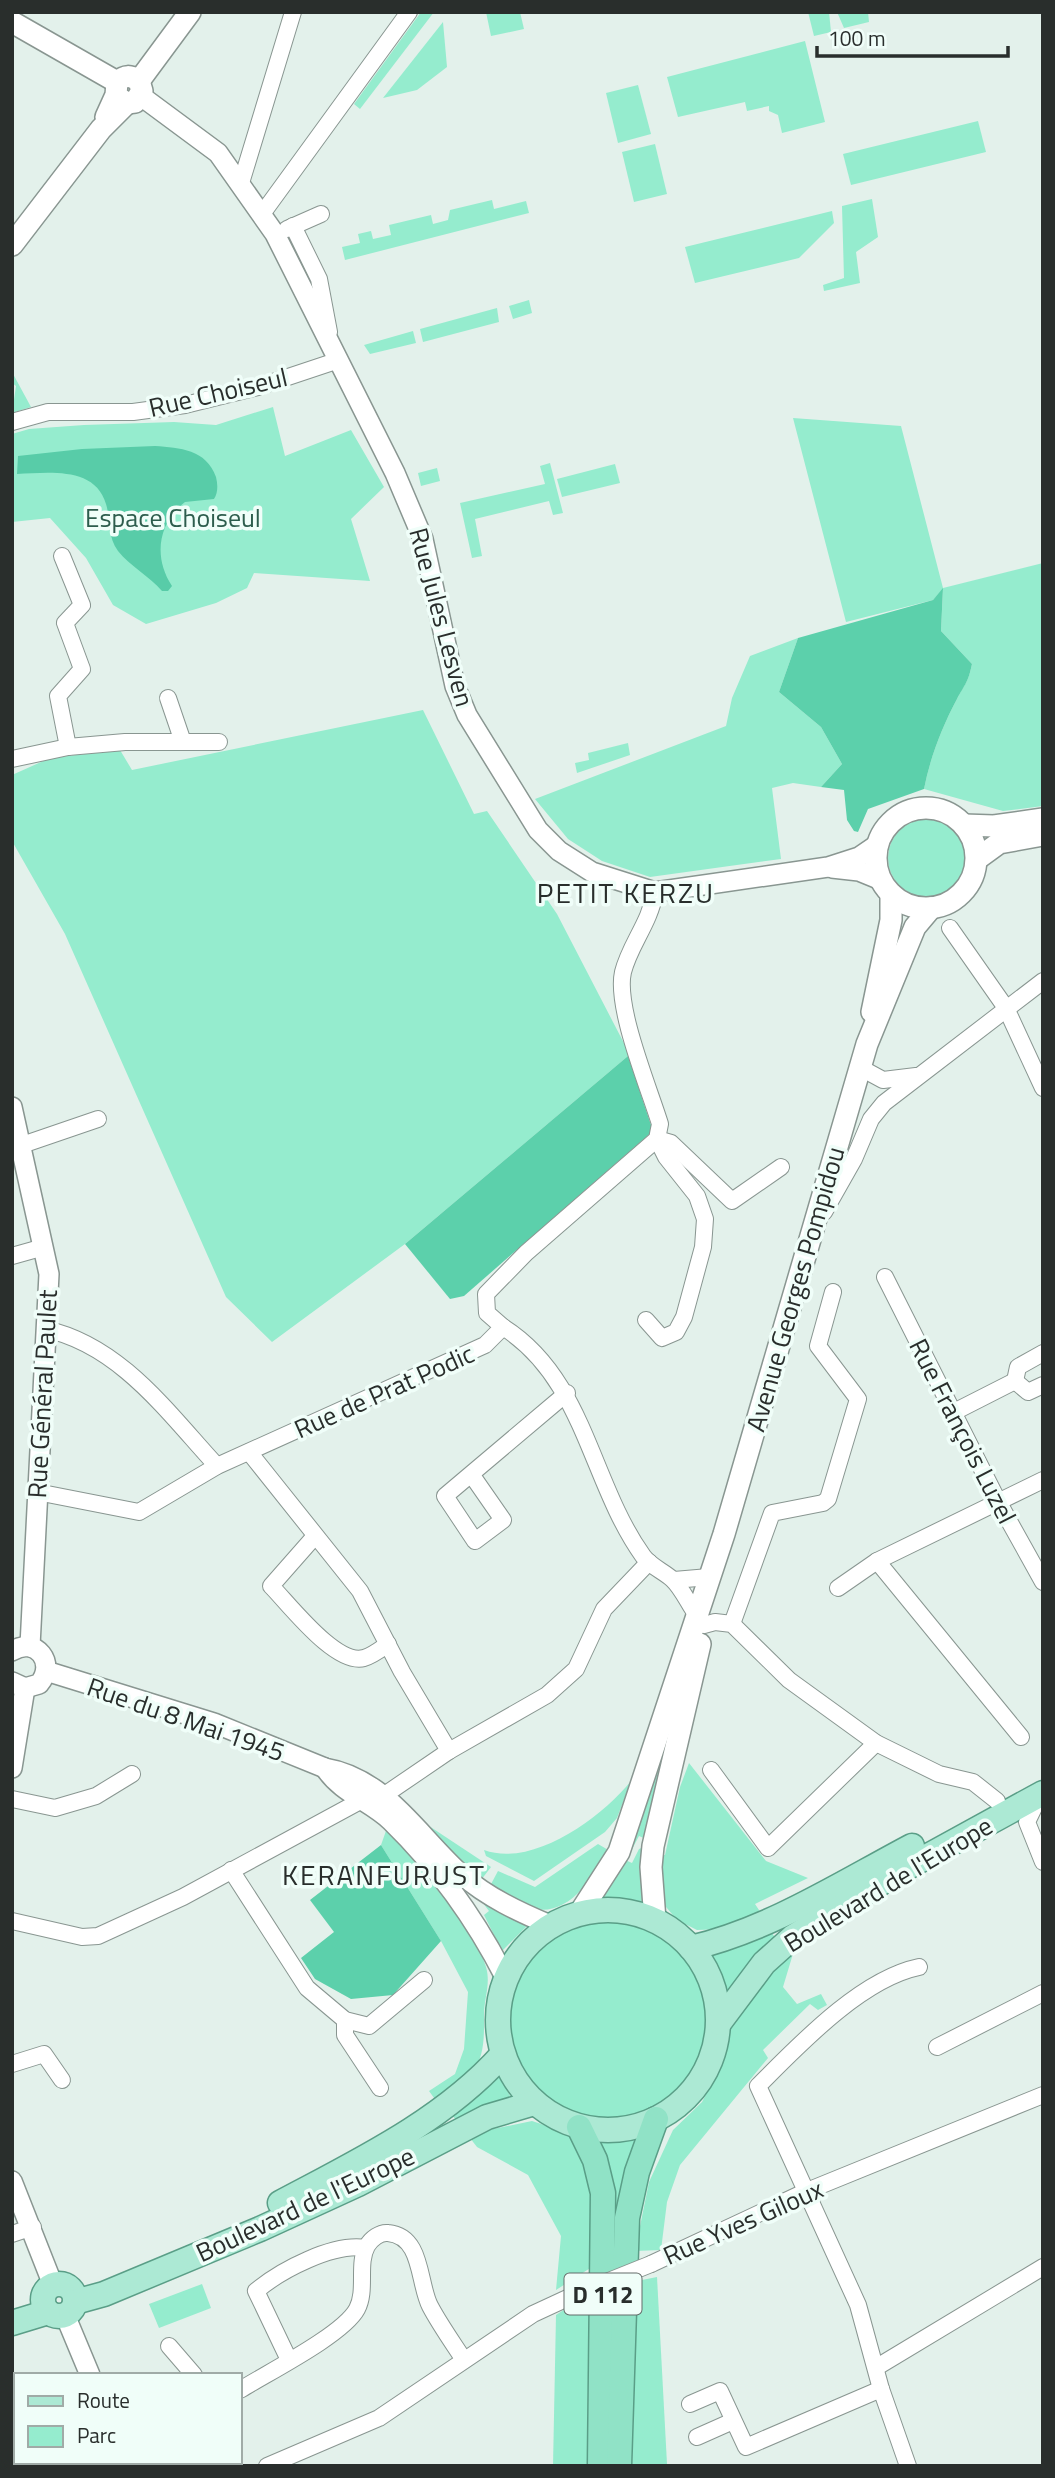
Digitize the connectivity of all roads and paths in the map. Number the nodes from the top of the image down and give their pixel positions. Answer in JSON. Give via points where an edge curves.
{"nodes":[{"id":1,"x":190,"y":12,"type":"edge"},
{"id":2,"x":293,"y":12,"type":"edge"},
{"id":3,"x":409,"y":12,"type":"edge"},
{"id":4,"x":12,"y":22,"type":"edge"},
{"id":5,"x":128,"y":91,"type":"junction"},
{"id":6,"x":241,"y":183,"type":"junction"},
{"id":7,"x":262,"y":214,"type":"junction"},
{"id":8,"x":321,"y":214,"type":"dead end"},
{"id":9,"x":293,"y":226,"type":"junction"},
{"id":10,"x":275,"y":234,"type":"junction"},
{"id":11,"x":12,"y":245,"type":"edge"},
{"id":12,"x":335,"y":353,"type":"junction"},
{"id":13,"x":12,"y":422,"type":"edge"},
{"id":14,"x":62,"y":556,"type":"dead end"},
{"id":15,"x":167,"y":698,"type":"dead end"},
{"id":16,"x":183,"y":742,"type":"junction"},
{"id":17,"x":219,"y":742,"type":"dead end"},
{"id":18,"x":68,"y":747,"type":"junction"},
{"id":19,"x":12,"y":759,"type":"edge"},
{"id":20,"x":1043,"y":820,"type":"edge"},
{"id":21,"x":964,"y":825,"type":"junction"},
{"id":22,"x":1043,"y":835,"type":"edge"},
{"id":23,"x":878,"y":844,"type":"junction"},
{"id":24,"x":977,"y":859,"type":"junction"},
{"id":25,"x":828,"y":867,"type":"junction"},
{"id":26,"x":886,"y":887,"type":"junction"},
{"id":27,"x":655,"y":892,"type":"junction"},
{"id":28,"x":931,"y":908,"type":"junction"},
{"id":29,"x":950,"y":928,"type":"dead end"},
{"id":30,"x":1043,"y":981,"type":"edge"},
{"id":31,"x":1006,"y":1008,"type":"junction"},
{"id":32,"x":867,"y":1044,"type":"junction"},
{"id":33,"x":859,"y":1067,"type":"junction"},
{"id":34,"x":916,"y":1076,"type":"junction"},
{"id":35,"x":883,"y":1080,"type":"junction"},
{"id":36,"x":1043,"y":1088,"type":"edge"},
{"id":37,"x":884,"y":1103,"type":"junction"},
{"id":38,"x":12,"y":1107,"type":"edge"},
{"id":39,"x":99,"y":1119,"type":"dead end"},
{"id":40,"x":657,"y":1139,"type":"junction"},
{"id":41,"x":20,"y":1154,"type":"edge"},
{"id":42,"x":781,"y":1167,"type":"dead end"},
{"id":43,"x":808,"y":1238,"type":"junction"},
{"id":44,"x":44,"y":1247,"type":"junction"},
{"id":45,"x":12,"y":1255,"type":"edge"},
{"id":46,"x":885,"y":1277,"type":"dead end"},
{"id":47,"x":833,"y":1292,"type":"dead end"},
{"id":48,"x":646,"y":1320,"type":"dead end"},
{"id":49,"x":503,"y":1327,"type":"junction"},
{"id":50,"x":45,"y":1329,"type":"junction"},
{"id":51,"x":1043,"y":1353,"type":"edge"},
{"id":52,"x":1015,"y":1381,"type":"junction"},
{"id":53,"x":1043,"y":1385,"type":"edge"},
{"id":54,"x":566,"y":1393,"type":"junction"},
{"id":55,"x":954,"y":1412,"type":"junction"},
{"id":56,"x":249,"y":1452,"type":"junction"},
{"id":57,"x":217,"y":1466,"type":"junction"},
{"id":58,"x":471,"y":1474,"type":"dead end"},
{"id":59,"x":1043,"y":1480,"type":"edge"},
{"id":60,"x":37,"y":1492,"type":"junction"},
{"id":61,"x":999,"y":1503,"type":"junction"},
{"id":62,"x":724,"y":1534,"type":"junction"},
{"id":63,"x":315,"y":1536,"type":"junction"},
{"id":64,"x":877,"y":1561,"type":"junction"},
{"id":65,"x":649,"y":1562,"type":"junction"},
{"id":66,"x":709,"y":1577,"type":"junction"},
{"id":67,"x":674,"y":1580,"type":"junction"},
{"id":68,"x":1043,"y":1583,"type":"edge"},
{"id":69,"x":838,"y":1588,"type":"dead end"},
{"id":70,"x":700,"y":1619,"type":"junction"},
{"id":71,"x":732,"y":1624,"type":"junction"},
{"id":72,"x":388,"y":1644,"type":"junction"},
{"id":73,"x":21,"y":1648,"type":"edge"},
{"id":74,"x":46,"y":1671,"type":"junction"},
{"id":75,"x":18,"y":1685,"type":"edge"},
{"id":76,"x":1021,"y":1737,"type":"dead end"},
{"id":77,"x":876,"y":1743,"type":"junction"},
{"id":78,"x":449,"y":1751,"type":"junction"},
{"id":79,"x":12,"y":1768,"type":"edge"},
{"id":80,"x":325,"y":1768,"type":"junction"},
{"id":81,"x":711,"y":1770,"type":"dead end"},
{"id":82,"x":132,"y":1774,"type":"dead end"},
{"id":83,"x":1042,"y":1787,"type":"edge"},
{"id":84,"x":383,"y":1796,"type":"junction"},
{"id":85,"x":12,"y":1799,"type":"edge"},
{"id":86,"x":362,"y":1800,"type":"junction"},
{"id":87,"x":994,"y":1803,"type":"junction"},
{"id":88,"x":1027,"y":1822,"type":"junction"},
{"id":89,"x":1043,"y":1862,"type":"edge"},
{"id":90,"x":231,"y":1870,"type":"junction"},
{"id":91,"x":581,"y":1911,"type":"junction"},
{"id":92,"x":655,"y":1920,"type":"junction"},
{"id":93,"x":12,"y":1921,"type":"edge"},
{"id":94,"x":550,"y":1925,"type":"junction"},
{"id":95,"x":691,"y":1948,"type":"junction"},
{"id":96,"x":919,"y":1967,"type":"dead end"},
{"id":97,"x":505,"y":1977,"type":"junction"},
{"id":98,"x":425,"y":1980,"type":"dead end"},
{"id":99,"x":1043,"y":1993,"type":"edge"},
{"id":100,"x":345,"y":2020,"type":"junction"},
{"id":101,"x":719,"y":2023,"type":"junction"},
{"id":102,"x":937,"y":2047,"type":"dead end"},
{"id":103,"x":502,"y":2055,"type":"junction"},
{"id":104,"x":12,"y":2064,"type":"edge"},
{"id":105,"x":62,"y":2080,"type":"dead end"},
{"id":106,"x":380,"y":2088,"type":"dead end"},
{"id":107,"x":1043,"y":2095,"type":"edge"},
{"id":108,"x":534,"y":2103,"type":"junction"},
{"id":109,"x":656,"y":2119,"type":"junction"},
{"id":110,"x":579,"y":2127,"type":"junction"},
{"id":111,"x":12,"y":2181,"type":"edge"},
{"id":112,"x":807,"y":2191,"type":"junction"},
{"id":113,"x":33,"y":2227,"type":"junction"},
{"id":114,"x":12,"y":2234,"type":"edge"},
{"id":115,"x":365,"y":2248,"type":"junction"},
{"id":116,"x":1043,"y":2267,"type":"edge"},
{"id":117,"x":59,"y":2300,"type":"junction"},
{"id":118,"x":12,"y":2306,"type":"edge"},
{"id":119,"x":12,"y":2323,"type":"edge"},
{"id":120,"x":169,"y":2346,"type":"dead end"},
{"id":121,"x":289,"y":2360,"type":"junction"},
{"id":122,"x":464,"y":2360,"type":"junction"},
{"id":123,"x":877,"y":2367,"type":"junction"},
{"id":124,"x":89,"y":2373,"type":"edge"},
{"id":125,"x":192,"y":2373,"type":"edge"},
{"id":126,"x":242,"y":2389,"type":"edge"},
{"id":127,"x":881,"y":2389,"type":"junction"},
{"id":128,"x":690,"y":2404,"type":"dead end"},
{"id":129,"x":733,"y":2421,"type":"junction"},
{"id":130,"x":696,"y":2437,"type":"dead end"},
{"id":131,"x":267,"y":2466,"type":"edge"},
{"id":132,"x":600,"y":2466,"type":"edge"},
{"id":133,"x":619,"y":2466,"type":"edge"},
{"id":134,"x":908,"y":2466,"type":"edge"}],
"edges":[{"from":1,"to":5,"type":"main road"},
{"from":2,"to":6,"type":"street"},
{"from":3,"to":7,"type":"street"},
{"from":4,"to":5,"type":"main road","name":"Rue Jules Lesven"},
{"from":5,"to":6,"type":"street","name":"Rue Jules Lesven","via":[[218,153]]},
{"from":5,"to":11,"type":"main road"},
{"from":6,"to":7,"type":"street","name":"Rue Jules Lesven"},
{"from":7,"to":10,"type":"street","name":"Rue Jules Lesven"},
{"from":8,"to":9,"type":"street"},
{"from":9,"to":10,"type":"street"},
{"from":9,"to":12,"type":"street","name":"Rue Jules Lesven","via":[[319,279]]},
{"from":10,"to":12,"type":"street","name":"Rue Jules Lesven"},
{"from":12,"to":13,"type":"street","name":"Rue Choiseul","via":[[258,387],[185,405],[133,412],[48,412]]},
{"from":12,"to":27,"type":"street","name":"Rue Jules Lesven","via":[[423,539],[455,685],[467,715],[521,807],[538,830],[577,863],[617,882]]},
{"from":14,"to":18,"type":"street","via":[[82,606],[65,623],[82,670],[58,696]]},
{"from":15,"to":16,"type":"street"},
{"from":16,"to":17,"type":"street"},
{"from":16,"to":18,"type":"street"},
{"from":18,"to":19,"type":"street"},
{"from":20,"to":21,"type":"main road"},
{"from":21,"to":23,"type":"main road","via":[[942,811],[916,810],[892,822]]},
{"from":21,"to":24,"type":"main road"},
{"from":22,"to":24,"type":"main road","via":[[999,844]]},
{"from":23,"to":25,"type":"street","name":"Rue Jules Lesven","via":[[859,857]]},
{"from":23,"to":26,"type":"main road","via":[[876,862]]},
{"from":24,"to":28,"type":"main road","via":[[964,892]]},
{"from":25,"to":26,"type":"street","name":"Rue Jules Lesven","via":[[859,871]]},
{"from":25,"to":27,"type":"street","name":"Rue Jules Lesven"},
{"from":26,"to":28,"type":"main road","via":[[910,905]]},
{"from":26,"to":32,"type":"main road","name":"Avenue Georges Pompidou","via":[[891,920]]},
{"from":27,"to":40,"type":"street","via":[[649,920],[623,973],[623,1003],[660,1124]]},
{"from":28,"to":32,"type":"main road","name":"Avenue Georges Pompidou","via":[[915,927]]},
{"from":29,"to":31,"type":"street"},
{"from":30,"to":31,"type":"street"},
{"from":31,"to":34,"type":"street"},
{"from":31,"to":36,"type":"street"},
{"from":32,"to":33,"type":"main road","name":"Avenue Georges Pompidou"},
{"from":33,"to":35,"type":"street"},
{"from":33,"to":43,"type":"main road","name":"Avenue Georges Pompidou"},
{"from":34,"to":35,"type":"street"},
{"from":34,"to":37,"type":"street"},
{"from":35,"to":37,"type":"street"},
{"from":37,"to":43,"type":"street"},
{"from":38,"to":41,"type":"street","name":"Rue Général Paulet"},
{"from":39,"to":41,"type":"street"},
{"from":40,"to":42,"type":"street","via":[[671,1143],[732,1201]]},
{"from":40,"to":48,"type":"street","via":[[697,1196],[705,1219],[704,1247],[676,1332],[662,1338]]},
{"from":40,"to":49,"type":"street","name":"Rue de Prat Podic","via":[[485,1294],[487,1314]]},
{"from":41,"to":44,"type":"street","name":"Rue Général Paulet"},
{"from":43,"to":62,"type":"main road","name":"Avenue Georges Pompidou"},
{"from":44,"to":45,"type":"street"},
{"from":44,"to":50,"type":"street","name":"Rue Général Paulet","via":[[49,1274]]},
{"from":46,"to":55,"type":"street","name":"Rue François Luzel"},
{"from":47,"to":71,"type":"street","name":"Avenue Georges Pompidou","via":[[818,1346],[858,1399],[828,1499],[772,1513]]},
{"from":49,"to":54,"type":"street","via":[[548,1366]]},
{"from":49,"to":56,"type":"street","name":"Rue de Prat Podic","via":[[485,1345]]},
{"from":50,"to":57,"type":"street","via":[[73,1335],[136,1378]]},
{"from":50,"to":60,"type":"street","name":"Rue Général Paulet"},
{"from":51,"to":52,"type":"street","via":[[1018,1367]]},
{"from":52,"to":53,"type":"street","via":[[1028,1392]]},
{"from":52,"to":55,"type":"street"},
{"from":54,"to":58,"type":"street"},
{"from":54,"to":65,"type":"street","via":[[604,1481]]},
{"from":55,"to":61,"type":"street","name":"Rue François Luzel"},
{"from":56,"to":57,"type":"street","name":"Rue de Prat Podic"},
{"from":56,"to":63,"type":"street"},
{"from":57,"to":60,"type":"street","name":"Rue de Prat Podic","via":[[139,1512]]},
{"from":59,"to":61,"type":"street"},
{"from":60,"to":73,"type":"street","name":"Rue Général Paulet"},
{"from":61,"to":64,"type":"street"},
{"from":61,"to":68,"type":"street","name":"Rue François Luzel"},
{"from":62,"to":66,"type":"main road","name":"Avenue Georges Pompidou"},
{"from":62,"to":70,"type":"main road","name":"Avenue Georges Pompidou"},
{"from":63,"to":72,"type":"street","via":[[360,1591]]},
{"from":63,"to":72,"type":"street","via":[[271,1586],[326,1643],[349,1659],[364,1658]]},
{"from":64,"to":69,"type":"street"},
{"from":64,"to":76,"type":"street"},
{"from":65,"to":67,"type":"street"},
{"from":65,"to":78,"type":"street","via":[[604,1609],[576,1669],[545,1697]]},
{"from":66,"to":67,"type":"street"},
{"from":66,"to":70,"type":"main road","name":"Avenue Georges Pompidou"},
{"from":67,"to":70,"type":"street"},
{"from":70,"to":71,"type":"street"},
{"from":70,"to":91,"type":"main road","name":"Avenue Georges Pompidou","via":[[619,1852]]},
{"from":70,"to":92,"type":"main road","name":"Avenue Georges Pompidou","via":[[653,1846]]},
{"from":71,"to":77,"type":"street","via":[[789,1680]]},
{"from":72,"to":78,"type":"street"},
{"from":73,"to":74,"type":"street","via":[[44,1655]]},
{"from":74,"to":75,"type":"street","via":[[38,1684]]},
{"from":74,"to":80,"type":"street","name":"Rue du 8 Mai 1945","via":[[214,1723]]},
{"from":75,"to":79,"type":"street"},
{"from":77,"to":81,"type":"street","via":[[768,1848]]},
{"from":77,"to":87,"type":"street","via":[[940,1774],[973,1782]]},
{"from":78,"to":84,"type":"street"},
{"from":80,"to":84,"type":"street","name":"Rue du 8 Mai 1945","via":[[342,1770]]},
{"from":80,"to":86,"type":"street","name":"Rue du 8 Mai 1945","via":[[334,1782]]},
{"from":82,"to":85,"type":"street","via":[[96,1796],[55,1808]]},
{"from":83,"to":87,"type":"main road","name":"Boulevard de l'Europe"},
{"from":83,"to":88,"type":"street"},
{"from":84,"to":94,"type":"street","name":"Rue du 8 Mai 1945","via":[[400,1808],[462,1875],[510,1908]]},
{"from":86,"to":90,"type":"street"},
{"from":86,"to":97,"type":"street","name":"Rue du 8 Mai 1945","via":[[388,1818],[451,1886]]},
{"from":87,"to":88,"type":"street"},
{"from":87,"to":95,"type":"main road","name":"Boulevard de l'Europe","via":[[771,1921],[728,1940]]},
{"from":87,"to":101,"type":"main road","name":"Boulevard de l'Europe","via":[[897,1873],[793,1937],[764,1963]]},
{"from":88,"to":89,"type":"street"},
{"from":90,"to":93,"type":"street","via":[[99,1936],[82,1937]]},
{"from":90,"to":100,"type":"street","via":[[307,1988]]},
{"from":91,"to":92,"type":"main road","via":[[631,1911]]},
{"from":91,"to":94,"type":"main road"},
{"from":92,"to":95,"type":"main road"},
{"from":94,"to":97,"type":"main road","via":[[524,1948]]},
{"from":95,"to":101,"type":"main road","via":[[715,1988]]},
{"from":96,"to":112,"type":"street","via":[[902,1971],[827,2017],[758,2086]]},
{"from":97,"to":103,"type":"main road","via":[[497,2029]]},
{"from":98,"to":100,"type":"street","via":[[369,2026]]},
{"from":99,"to":102,"type":"street"},
{"from":100,"to":106,"type":"street","via":[[345,2035]]},
{"from":101,"to":109,"type":"main road","via":[[708,2068],[680,2103]]},
{"from":103,"to":108,"type":"main road"},
{"from":103,"to":117,"type":"main road","name":"Boulevard de l'Europe","via":[[480,2081],[451,2104],[337,2172],[259,2214]]},
{"from":104,"to":105,"type":"street","via":[[44,2054]]},
{"from":107,"to":112,"type":"street","name":"Rue Yves Giloux"},
{"from":108,"to":110,"type":"main road"},
{"from":108,"to":117,"type":"main road","name":"Boulevard de l'Europe","via":[[487,2117],[358,2184],[104,2294]]},
{"from":109,"to":110,"type":"main road","via":[[608,2130]]},
{"from":109,"to":133,"type":"highway","number":"D 112","via":[[627,2218]]},
{"from":110,"to":132,"type":"highway","number":"D 112","via":[[595,2160],[603,2193]]},
{"from":111,"to":113,"type":"street"},
{"from":112,"to":122,"type":"street","name":"Rue Yves Giloux","bridge":true,"via":[[533,2314]]},
{"from":112,"to":123,"type":"street","via":[[858,2305]]},
{"from":113,"to":114,"type":"street"},
{"from":113,"to":117,"type":"street"},
{"from":115,"to":121,"type":"street","via":[[357,2309]]},
{"from":115,"to":121,"type":"street","via":[[349,2245],[276,2274],[256,2291]]},
{"from":115,"to":122,"type":"street","via":[[373,2238],[387,2233],[402,2238],[413,2249],[430,2306]]},
{"from":116,"to":123,"type":"street"},
{"from":117,"to":118,"type":"main road","name":"Boulevard de l'Europe"},
{"from":117,"to":119,"type":"main road","name":"Boulevard de l'Europe"},
{"from":117,"to":124,"type":"street"},
{"from":120,"to":125,"type":"street"},
{"from":121,"to":126,"type":"street"},
{"from":122,"to":131,"type":"street","name":"Rue Yves Giloux","via":[[379,2418]]},
{"from":123,"to":127,"type":"street"},
{"from":127,"to":129,"type":"street","via":[[746,2447]]},
{"from":127,"to":134,"type":"street"},
{"from":128,"to":129,"type":"street","via":[[720,2390]]},
{"from":129,"to":130,"type":"street"}]}
